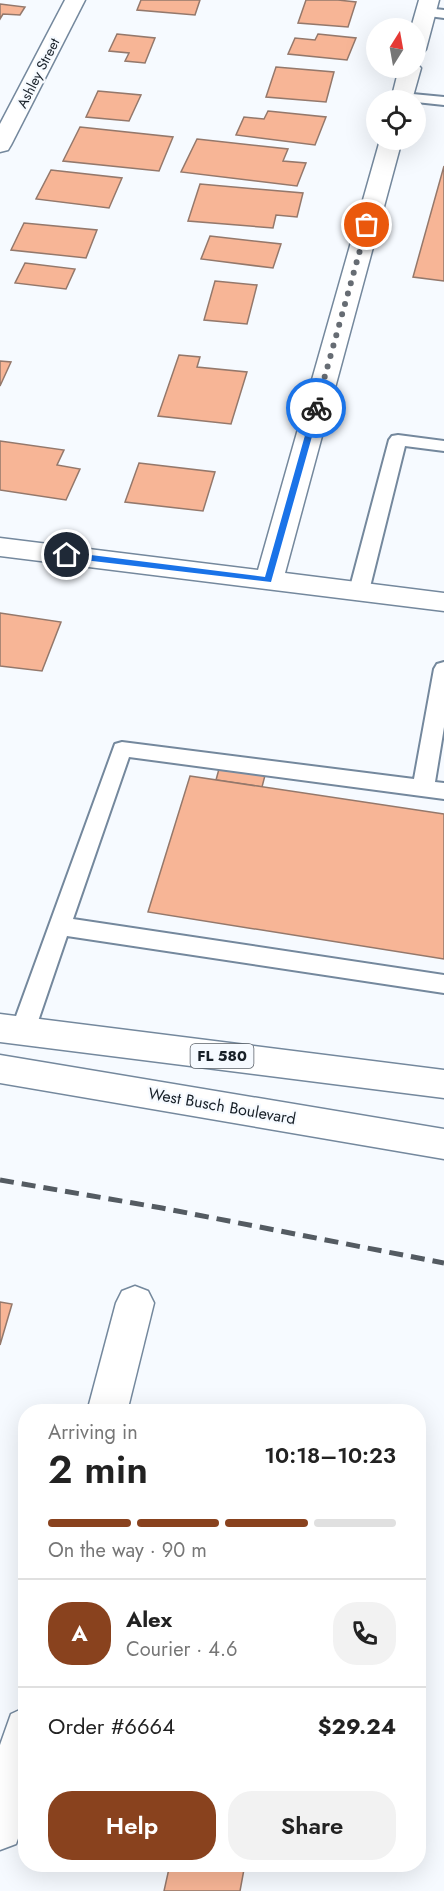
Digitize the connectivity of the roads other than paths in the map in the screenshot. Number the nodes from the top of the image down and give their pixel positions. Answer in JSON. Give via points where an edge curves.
{"nodes":[{"id":1,"x":75,"y":0,"type":"edge"},
{"id":2,"x":433,"y":9,"type":"edge"},
{"id":3,"x":426,"y":25,"type":"edge"},
{"id":4,"x":426,"y":100,"type":"edge"},
{"id":5,"x":444,"y":101,"type":"edge"},
{"id":6,"x":0,"y":146,"type":"edge"},
{"id":7,"x":387,"y":150,"type":"edge"},
{"id":8,"x":444,"y":446,"type":"edge"},
{"id":9,"x":0,"y":547,"type":"edge"},
{"id":10,"x":268,"y":580,"type":"junction"},
{"id":11,"x":359,"y":591,"type":"junction"},
{"id":12,"x":444,"y":602,"type":"edge"},
{"id":13,"x":444,"y":669,"type":"edge"},
{"id":14,"x":434,"y":790,"type":"edge"},
{"id":15,"x":60,"y":926,"type":"junction"},
{"id":16,"x":444,"y":984,"type":"edge"},
{"id":17,"x":11,"y":1029,"type":"edge"},
{"id":18,"x":0,"y":1069,"type":"edge"},
{"id":19,"x":444,"y":1084,"type":"edge"},
{"id":20,"x":444,"y":1144,"type":"edge"},
{"id":21,"x":135,"y":1303,"type":"dead end"},
{"id":22,"x":109,"y":1404,"type":"edge"},
{"id":23,"x":18,"y":1759,"type":"edge"},
{"id":24,"x":0,"y":1828,"type":"edge"}],
"edges":[{"from":1,"to":6,"type":"street","name":"Ashley Street"},
{"from":2,"to":3,"type":"street"},
{"from":4,"to":5,"type":"lane"},
{"from":7,"to":10,"type":"street"},
{"from":8,"to":11,"type":"lane","via":[[398,441]]},
{"from":9,"to":10,"type":"street"},
{"from":10,"to":11,"type":"street"},
{"from":11,"to":12,"type":"street"},
{"from":13,"to":14,"type":"lane"},
{"from":14,"to":15,"type":"lane","via":[[122,749]]},
{"from":15,"to":16,"type":"lane"},
{"from":15,"to":17,"type":"lane"},
{"from":17,"to":19,"type":"street","number":"FL 580"},
{"from":18,"to":20,"type":"street","name":"West Busch Boulevard"},
{"from":21,"to":22,"type":"street"},
{"from":23,"to":24,"type":"street"}]}
